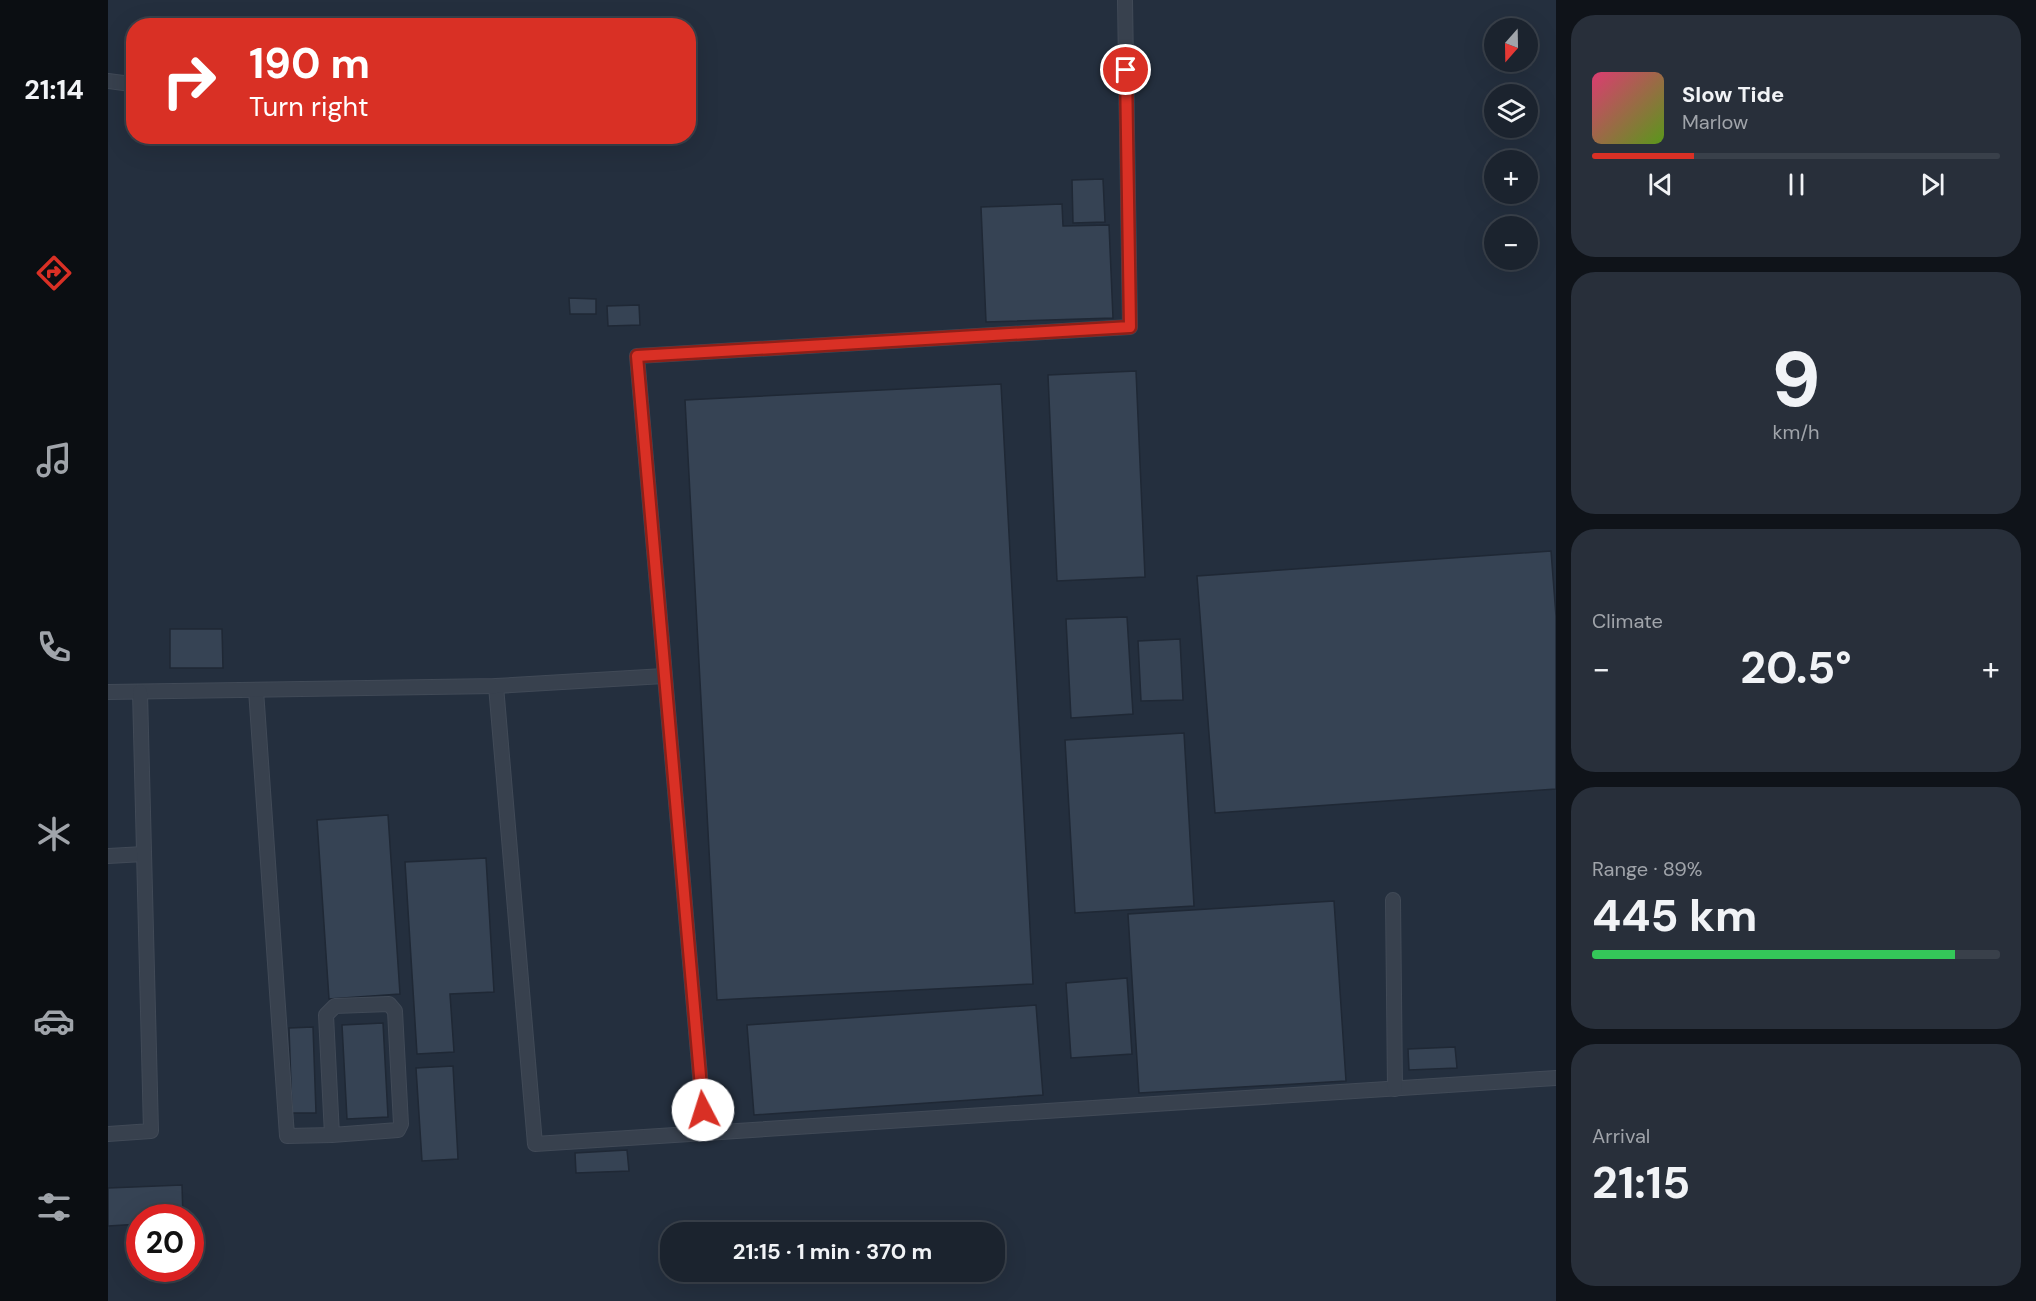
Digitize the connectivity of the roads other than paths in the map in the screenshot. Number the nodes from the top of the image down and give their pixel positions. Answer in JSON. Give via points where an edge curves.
{"nodes":[{"id":1,"x":1125,"y":0,"type":"edge"},
{"id":2,"x":108,"y":81,"type":"edge"},
{"id":3,"x":126,"y":83,"type":"edge"},
{"id":4,"x":664,"y":676,"type":"junction"},
{"id":5,"x":496,"y":686,"type":"junction"},
{"id":6,"x":255,"y":690,"type":"junction"},
{"id":7,"x":108,"y":692,"type":"edge"},
{"id":8,"x":140,"y":692,"type":"junction"},
{"id":9,"x":144,"y":854,"type":"junction"},
{"id":10,"x":108,"y":856,"type":"edge"},
{"id":11,"x":1393,"y":900,"type":"dead end"},
{"id":12,"x":1556,"y":1078,"type":"edge"},
{"id":13,"x":1395,"y":1089,"type":"junction"},
{"id":14,"x":705,"y":1133,"type":"junction"},
{"id":15,"x":108,"y":1134,"type":"edge"},
{"id":16,"x":333,"y":1135,"type":"junction"}],
"edges":[{"from":1,"to":4,"type":"lane","via":[[1130,327],[637,356]]},
{"from":2,"to":3,"type":"lane"},
{"from":4,"to":5,"type":"lane"},
{"from":4,"to":14,"type":"lane"},
{"from":5,"to":6,"type":"lane"},
{"from":5,"to":14,"type":"lane","via":[[535,1144]]},
{"from":6,"to":8,"type":"lane"},
{"from":6,"to":16,"type":"lane","via":[[287,1136]]},
{"from":7,"to":8,"type":"lane"},
{"from":8,"to":9,"type":"lane"},
{"from":9,"to":10,"type":"lane"},
{"from":9,"to":15,"type":"lane","via":[[151,1131]]},
{"from":11,"to":13,"type":"lane"},
{"from":12,"to":13,"type":"lane"},
{"from":13,"to":14,"type":"lane"},
{"from":16,"to":16,"type":"lane","via":[[326,1015],[335,1006],[389,1004],[395,1011],[401,1124],[398,1130]]}]}
